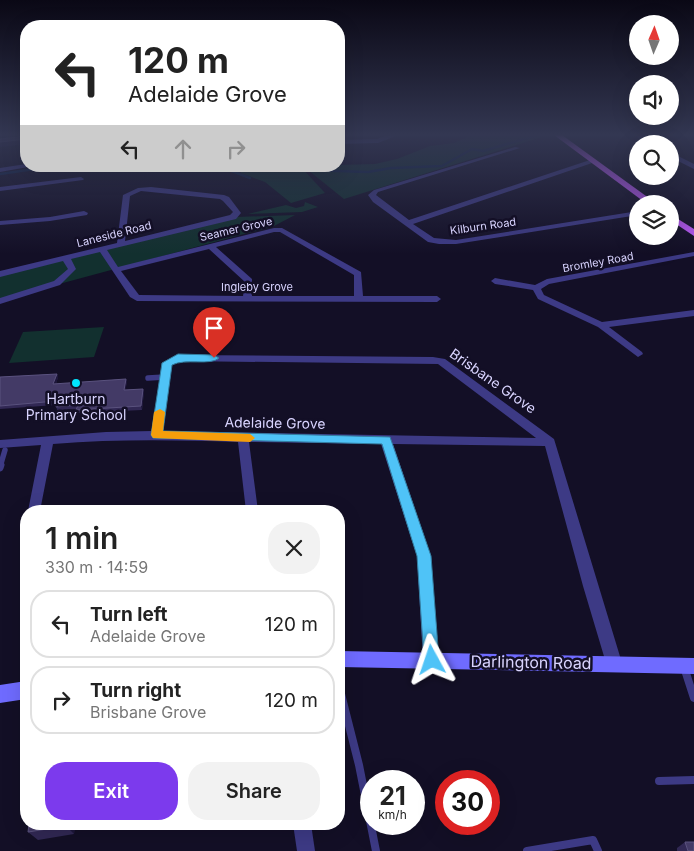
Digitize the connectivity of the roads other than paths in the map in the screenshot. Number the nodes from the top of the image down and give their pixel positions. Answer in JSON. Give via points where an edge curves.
{"nodes":[{"id":1,"x":431,"y":175,"type":"edge"},
{"id":2,"x":552,"y":175,"type":"edge"},
{"id":3,"x":612,"y":175,"type":"edge"},
{"id":4,"x":81,"y":179,"type":"dead end"},
{"id":5,"x":0,"y":188,"type":"edge"},
{"id":6,"x":640,"y":195,"type":"edge"},
{"id":7,"x":84,"y":213,"type":"dead end"},
{"id":8,"x":629,"y":214,"type":"edge"},
{"id":9,"x":679,"y":222,"type":"edge"},
{"id":10,"x":0,"y":223,"type":"edge"},
{"id":11,"x":408,"y":223,"type":"junction"},
{"id":12,"x":694,"y":233,"type":"edge"},
{"id":13,"x":121,"y":243,"type":"junction"},
{"id":14,"x":210,"y":246,"type":"junction"},
{"id":15,"x":102,"y":248,"type":"junction"},
{"id":16,"x":694,"y":254,"type":"edge"},
{"id":17,"x":66,"y":258,"type":"junction"},
{"id":18,"x":116,"y":270,"type":"junction"},
{"id":19,"x":0,"y":274,"type":"edge"},
{"id":20,"x":495,"y":281,"type":"dead end"},
{"id":21,"x":536,"y":288,"type":"junction"},
{"id":22,"x":247,"y":298,"type":"junction"},
{"id":23,"x":359,"y":298,"type":"junction"},
{"id":24,"x":437,"y":299,"type":"dead end"},
{"id":25,"x":0,"y":301,"type":"edge"},
{"id":26,"x":694,"y":313,"type":"edge"},
{"id":27,"x":601,"y":325,"type":"junction"},
{"id":28,"x":638,"y":355,"type":"dead end"},
{"id":29,"x":165,"y":377,"type":"junction"},
{"id":30,"x":148,"y":378,"type":"dead end"},
{"id":31,"x":157,"y":435,"type":"junction"},
{"id":32,"x":243,"y":438,"type":"junction"},
{"id":33,"x":386,"y":440,"type":"junction"},
{"id":34,"x":48,"y":441,"type":"junction"},
{"id":35,"x":550,"y":442,"type":"junction"},
{"id":36,"x":2,"y":447,"type":"edge"},
{"id":37,"x":0,"y":468,"type":"edge"},
{"id":38,"x":35,"y":505,"type":"edge"},
{"id":39,"x":251,"y":505,"type":"edge"},
{"id":40,"x":345,"y":659,"type":"edge"},
{"id":41,"x":432,"y":660,"type":"junction"},
{"id":42,"x":614,"y":663,"type":"junction"},
{"id":43,"x":688,"y":665,"type":"edge"},
{"id":44,"x":20,"y":691,"type":"edge"},
{"id":45,"x":0,"y":694,"type":"edge"},
{"id":46,"x":694,"y":698,"type":"edge"},
{"id":47,"x":345,"y":710,"type":"edge"},
{"id":48,"x":694,"y":780,"type":"edge"},
{"id":49,"x":659,"y":781,"type":"dead end"},
{"id":50,"x":303,"y":830,"type":"edge"},
{"id":51,"x":306,"y":851,"type":"edge"},
{"id":52,"x":376,"y":851,"type":"edge"},
{"id":53,"x":528,"y":851,"type":"edge"},
{"id":54,"x":598,"y":851,"type":"edge"}],
"edges":[{"from":1,"to":11,"type":"street","name":"Kilburn Road","via":[[373,193],[376,200]]},
{"from":2,"to":11,"type":"street"},
{"from":3,"to":6,"type":"main road"},
{"from":4,"to":5,"type":"street"},
{"from":7,"to":10,"type":"street"},
{"from":8,"to":11,"type":"street","name":"Kilburn Road","via":[[448,243],[430,240]]},
{"from":9,"to":12,"type":"main road"},
{"from":13,"to":13,"type":"street","name":"Laneside Road","via":[[233,217],[237,211],[221,197],[140,189],[128,195]]},
{"from":13,"to":15,"type":"street","name":"Laneside Road"},
{"from":14,"to":18,"type":"street","name":"Seamer Grove"},
{"from":14,"to":22,"type":"street","via":[[249,281]]},
{"from":14,"to":23,"type":"street","name":"Seamer Grove","via":[[282,230],[358,274]]},
{"from":15,"to":17,"type":"street","name":"Laneside Road"},
{"from":15,"to":18,"type":"street","name":"Ingleby Grove"},
{"from":16,"to":21,"type":"street","name":"Bromley Road","via":[[546,282]]},
{"from":17,"to":19,"type":"street","name":"Laneside Road"},
{"from":17,"to":25,"type":"street","via":[[72,269],[57,283]]},
{"from":18,"to":22,"type":"street","name":"Ingleby Grove","via":[[137,298]]},
{"from":20,"to":21,"type":"street","name":"Bromley Road"},
{"from":21,"to":27,"type":"street","via":[[541,298]]},
{"from":22,"to":23,"type":"street","name":"Ingleby Grove"},
{"from":23,"to":24,"type":"street","name":"Ingleby Grove"},
{"from":26,"to":27,"type":"street"},
{"from":27,"to":28,"type":"street"},
{"from":29,"to":30,"type":"lane"},
{"from":29,"to":31,"type":"street","name":"Brisbane Grove"},
{"from":29,"to":35,"type":"street","name":"Brisbane Grove","via":[[167,363],[178,358],[433,360],[441,362]]},
{"from":31,"to":32,"type":"street","name":"Adelaide Grove"},
{"from":31,"to":34,"type":"street","name":"Adelaide Grove"},
{"from":32,"to":33,"type":"street","name":"Adelaide Grove"},
{"from":32,"to":39,"type":"street"},
{"from":33,"to":35,"type":"street","name":"Adelaide Grove"},
{"from":33,"to":41,"type":"street","via":[[424,556]]},
{"from":34,"to":36,"type":"street","name":"Adelaide Grove"},
{"from":34,"to":38,"type":"street"},
{"from":35,"to":42,"type":"street"},
{"from":36,"to":37,"type":"lane"},
{"from":40,"to":41,"type":"street","name":"Darlington Road"},
{"from":41,"to":42,"type":"street","name":"Darlington Road"},
{"from":42,"to":43,"type":"street","name":"Darlington Road"},
{"from":43,"to":46,"type":"lane"},
{"from":44,"to":45,"type":"street"},
{"from":47,"to":52,"type":"lane"},
{"from":48,"to":49,"type":"lane"},
{"from":50,"to":51,"type":"street"},
{"from":53,"to":54,"type":"lane","via":[[593,840]]}]}
